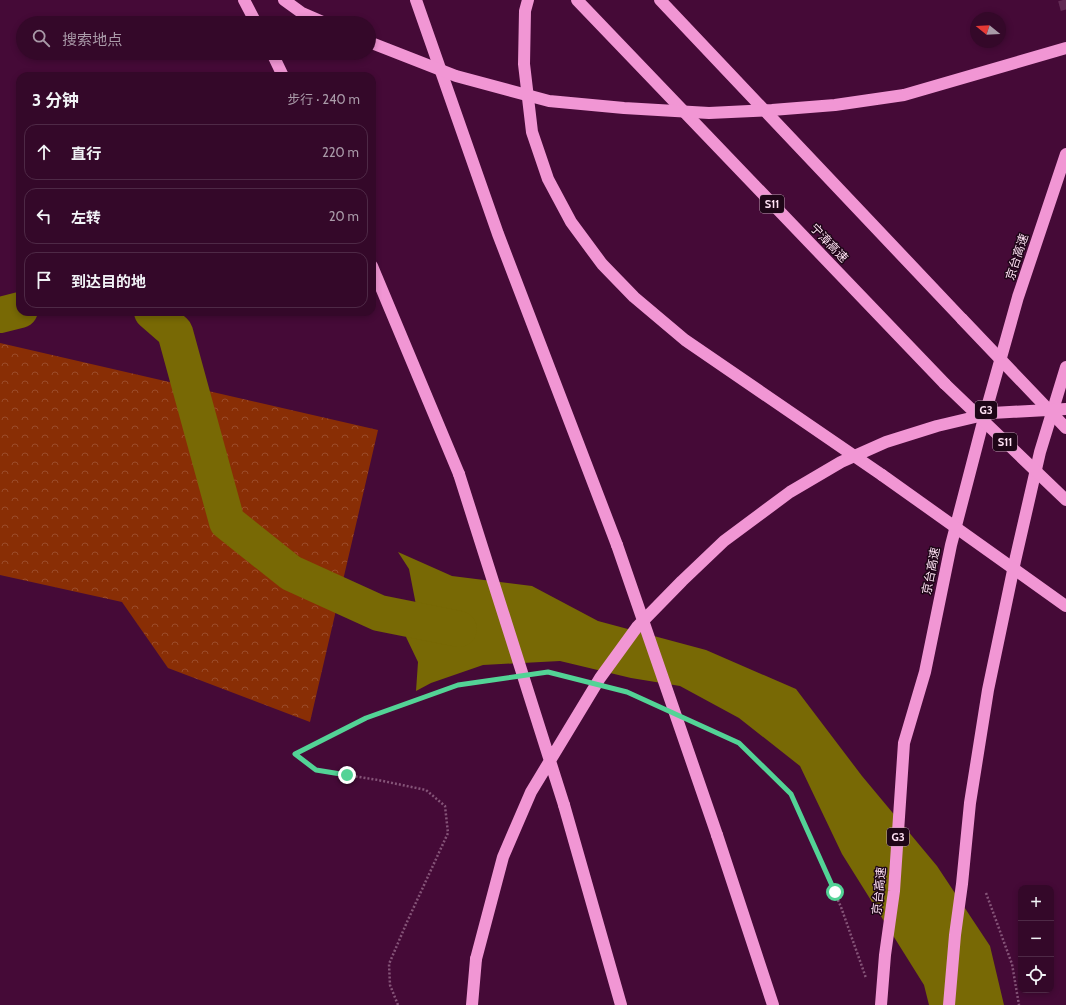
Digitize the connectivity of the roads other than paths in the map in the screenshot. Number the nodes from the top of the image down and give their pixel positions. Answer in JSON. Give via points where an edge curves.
{"nodes":[{"id":1,"x":244,"y":0,"type":"edge"},
{"id":2,"x":284,"y":0,"type":"edge"},
{"id":3,"x":416,"y":0,"type":"edge"},
{"id":4,"x":528,"y":0,"type":"edge"},
{"id":5,"x":577,"y":0,"type":"edge"},
{"id":6,"x":660,"y":0,"type":"edge"},
{"id":7,"x":252,"y":16,"type":"edge"},
{"id":8,"x":309,"y":16,"type":"edge"},
{"id":9,"x":376,"y":45,"type":"edge"},
{"id":10,"x":1066,"y":48,"type":"edge"},
{"id":11,"x":275,"y":60,"type":"edge"},
{"id":12,"x":281,"y":72,"type":"edge"},
{"id":13,"x":1066,"y":154,"type":"edge"},
{"id":14,"x":376,"y":276,"type":"edge"},
{"id":15,"x":1066,"y":367,"type":"edge"},
{"id":16,"x":1066,"y":409,"type":"edge"},
{"id":17,"x":1066,"y":428,"type":"edge"},
{"id":18,"x":1066,"y":500,"type":"edge"},
{"id":19,"x":1066,"y":606,"type":"edge"},
{"id":20,"x":472,"y":1005,"type":"edge"},
{"id":21,"x":621,"y":1005,"type":"edge"},
{"id":22,"x":773,"y":1005,"type":"edge"},
{"id":23,"x":880,"y":1005,"type":"edge"},
{"id":24,"x":948,"y":1005,"type":"edge"}],
"edges":[{"from":1,"to":7,"type":"highway"},
{"from":2,"to":8,"type":"highway"},
{"from":3,"to":22,"type":"highway","bridge":true,"via":[[498,234],[616,545]]},
{"from":4,"to":19,"type":"highway","bridge":true,"via":[[525,11],[524,64],[532,132],[548,179],[571,222],[597,258],[634,297],[685,340],[882,475]]},
{"from":5,"to":18,"type":"highway","name":"宁漳高速","number":"S11","bridge":true,"via":[[945,384]]},
{"from":6,"to":17,"type":"highway","bridge":true},
{"from":9,"to":10,"type":"highway","bridge":true,"via":[[456,76],[549,101],[709,113],[835,105],[904,96]]},
{"from":11,"to":12,"type":"highway"},
{"from":13,"to":23,"type":"highway","name":"京台高速","number":"G3","via":[[1018,297],[984,418],[951,545],[926,672],[904,743],[894,891]]},
{"from":14,"to":21,"type":"highway","bridge":true,"via":[[459,474],[564,805]]},
{"from":15,"to":24,"type":"highway","via":[[1040,452],[988,690],[970,803]]},
{"from":16,"to":20,"type":"highway","bridge":true,"via":[[992,413],[886,442],[841,462],[790,492],[724,541],[682,581],[637,627],[600,678],[531,792],[503,858],[476,959]]}]}
